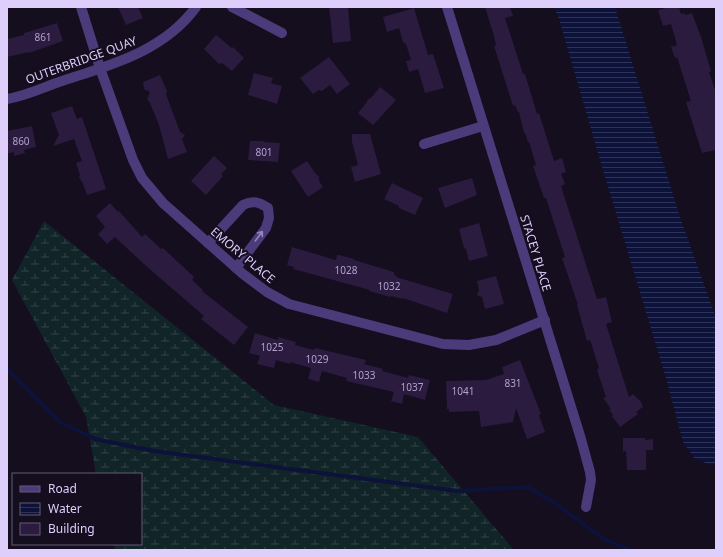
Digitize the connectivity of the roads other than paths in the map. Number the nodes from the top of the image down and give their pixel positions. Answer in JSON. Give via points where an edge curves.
{"nodes":[{"id":1,"x":81,"y":7,"type":"edge"},
{"id":2,"x":196,"y":7,"type":"edge"},
{"id":3,"x":232,"y":7,"type":"edge"},
{"id":4,"x":447,"y":7,"type":"edge"},
{"id":5,"x":282,"y":33,"type":"dead end"},
{"id":6,"x":100,"y":68,"type":"junction"},
{"id":7,"x":7,"y":99,"type":"edge"},
{"id":8,"x":484,"y":126,"type":"junction"},
{"id":9,"x":424,"y":144,"type":"dead end"},
{"id":10,"x":208,"y":243,"type":"junction"},
{"id":11,"x":236,"y":268,"type":"junction"},
{"id":12,"x":545,"y":320,"type":"junction"},
{"id":13,"x":586,"y":507,"type":"dead end"}],
"edges":[{"from":1,"to":6,"type":"street","name":"EMORY PLACE"},
{"from":2,"to":6,"type":"street","name":"OUTERBRIDGE QUAY","via":[[171,33],[152,47],[131,58]]},
{"from":3,"to":5,"type":"street"},
{"from":4,"to":8,"type":"street","name":"STACEY PLACE"},
{"from":6,"to":7,"type":"street","name":"OUTERBRIDGE QUAY"},
{"from":6,"to":10,"type":"street","name":"EMORY PLACE","via":[[142,178],[163,203]]},
{"from":8,"to":9,"type":"street"},
{"from":8,"to":12,"type":"street","name":"STACEY PLACE"},
{"from":10,"to":11,"type":"street","name":"EMORY PLACE"},
{"from":11,"to":10,"type":"street","one_way":true,"via":[[266,228],[268,208],[260,203],[250,202],[244,205]]},
{"from":11,"to":12,"type":"street","name":"EMORY PLACE","via":[[267,292],[289,304],[443,344],[469,345],[496,340]]},
{"from":12,"to":13,"type":"street","name":"STACEY PLACE","via":[[590,472]]}]}
